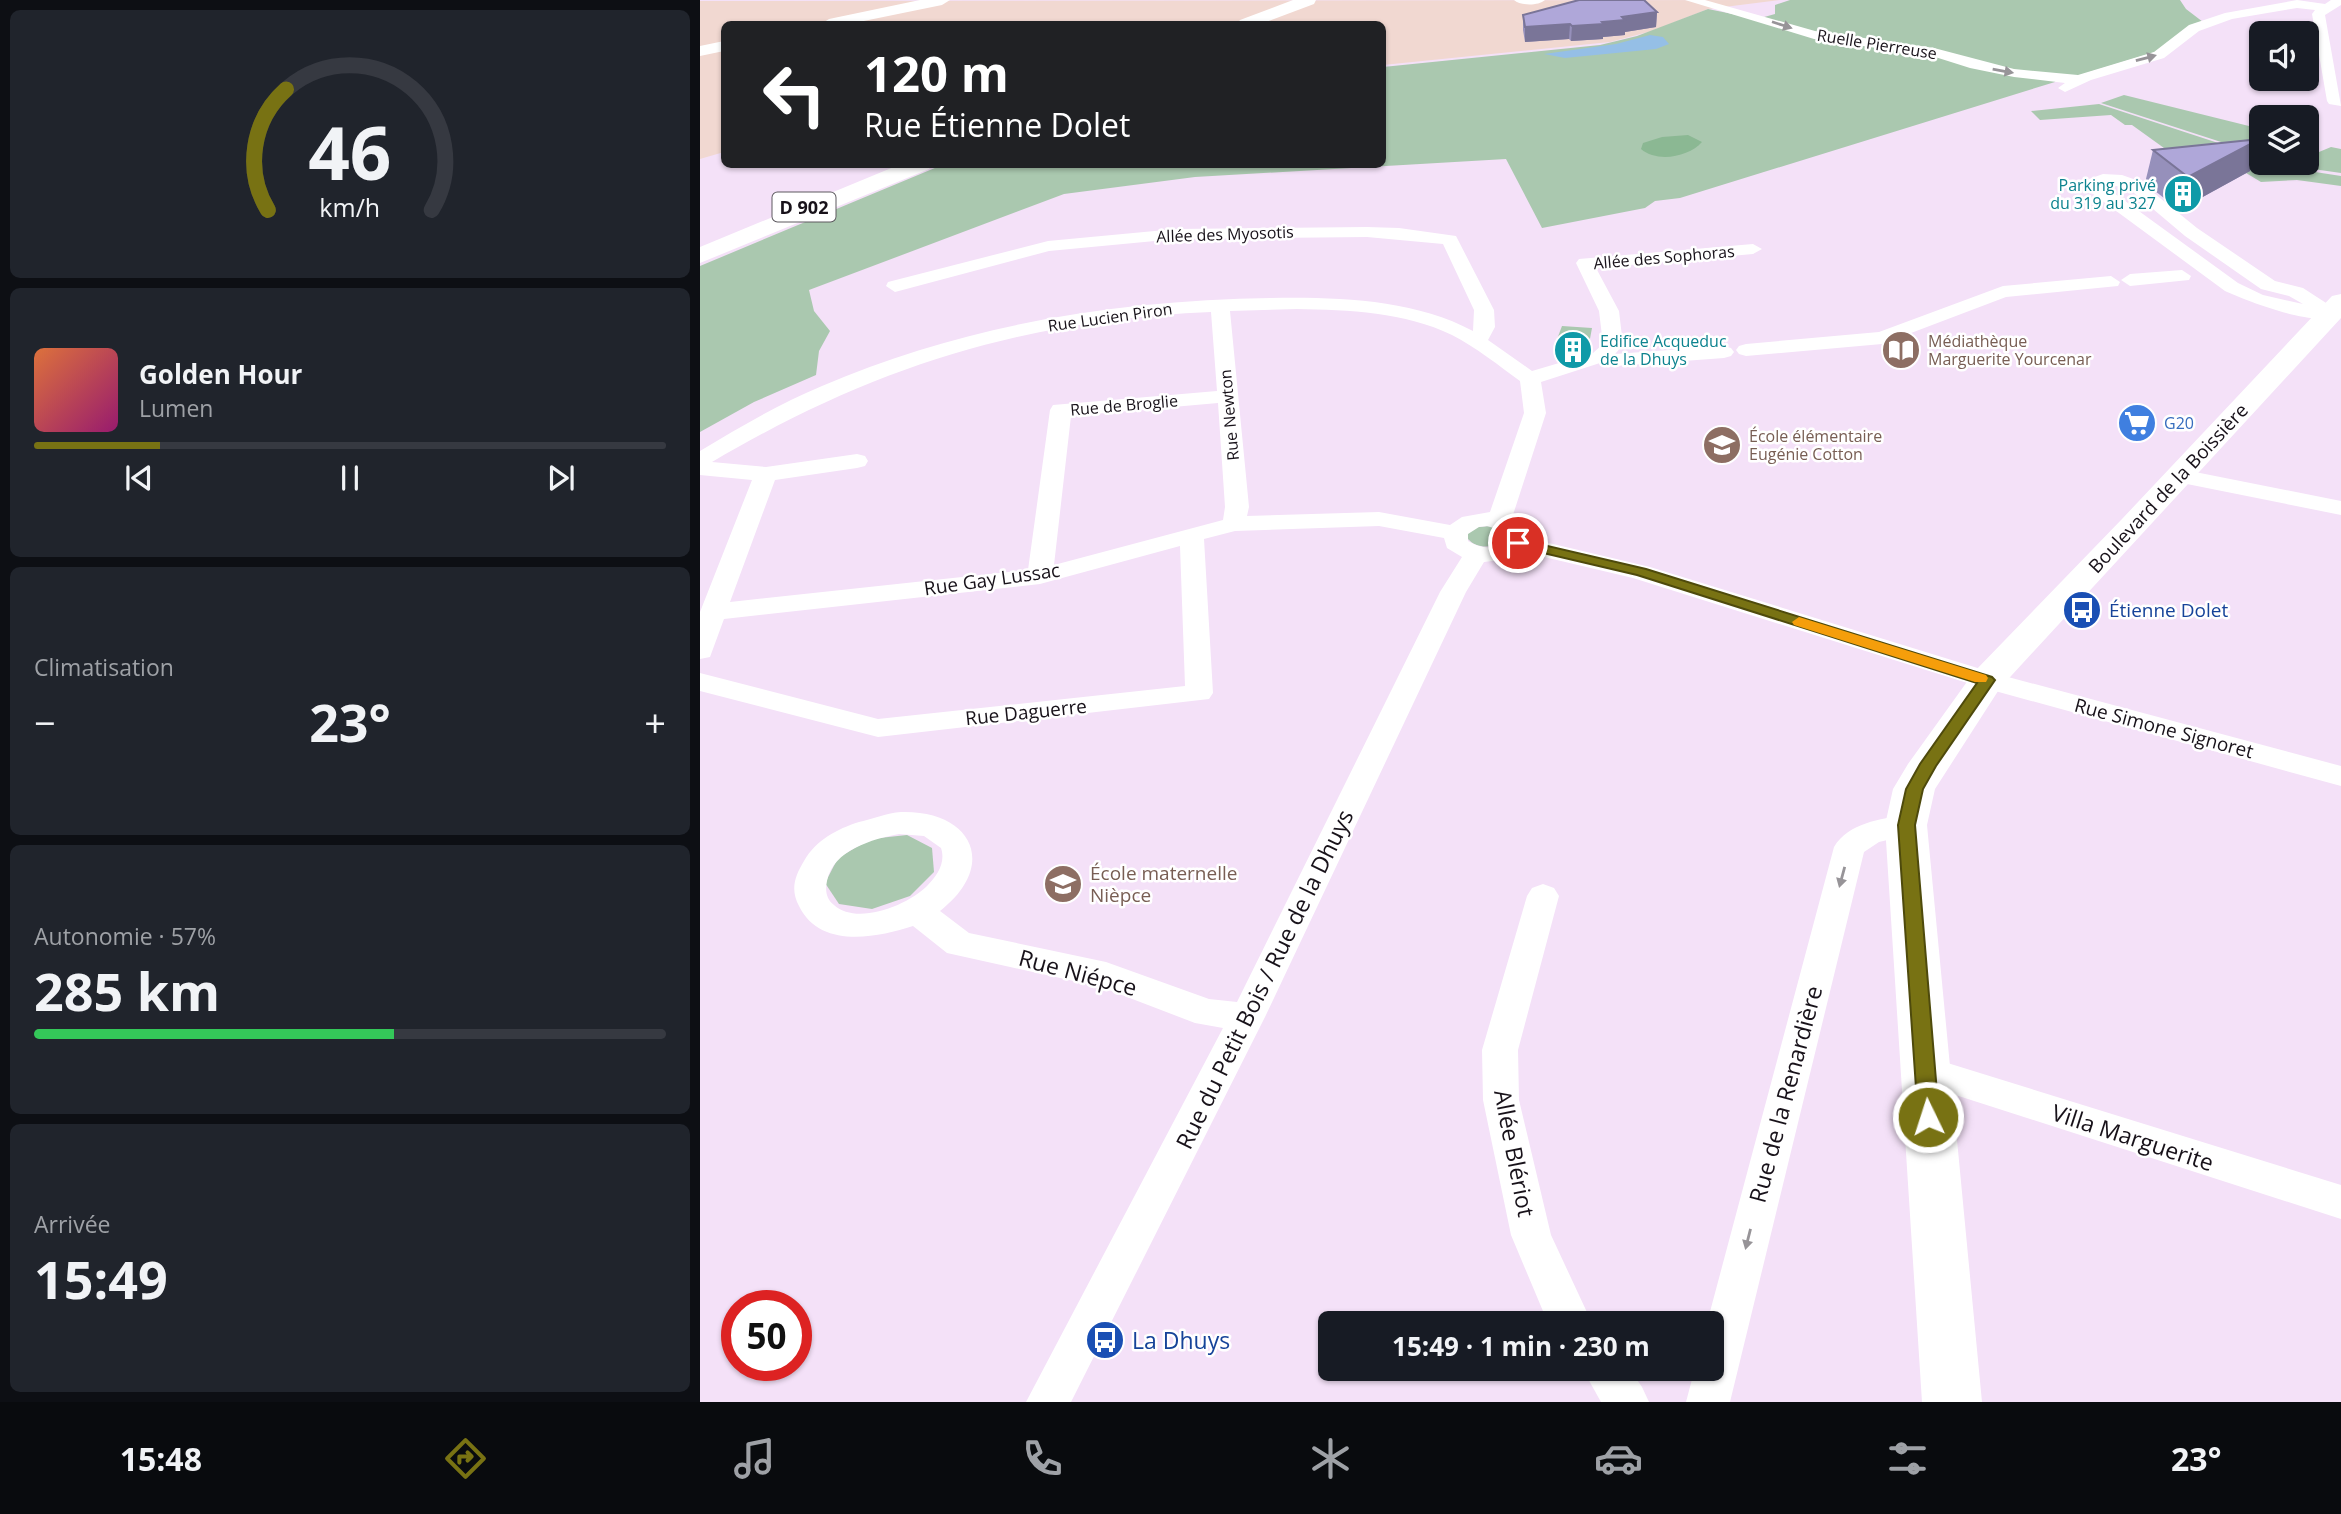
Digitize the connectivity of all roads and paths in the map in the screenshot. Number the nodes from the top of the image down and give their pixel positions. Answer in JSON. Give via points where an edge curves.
{"nodes":[{"id":1,"x":942,"y":0,"type":"edge"},
{"id":2,"x":1308,"y":0,"type":"edge"},
{"id":3,"x":1318,"y":0,"type":"edge"},
{"id":4,"x":1520,"y":0,"type":"edge"},
{"id":5,"x":1539,"y":0,"type":"edge"},
{"id":6,"x":1692,"y":0,"type":"edge"},
{"id":7,"x":2340,"y":0,"type":"edge"},
{"id":8,"x":2327,"y":8,"type":"junction"},
{"id":9,"x":843,"y":21,"type":"edge"},
{"id":10,"x":1254,"y":21,"type":"edge"},
{"id":11,"x":1269,"y":21,"type":"edge"},
{"id":12,"x":721,"y":47,"type":"edge"},
{"id":13,"x":700,"y":51,"type":"edge"},
{"id":14,"x":2081,"y":80,"type":"junction"},
{"id":15,"x":2055,"y":91,"type":"dead end"},
{"id":16,"x":2337,"y":96,"type":"edge"},
{"id":17,"x":899,"y":168,"type":"edge"},
{"id":18,"x":911,"y":168,"type":"edge"},
{"id":19,"x":700,"y":249,"type":"edge"},
{"id":20,"x":1753,"y":249,"type":"dead end"},
{"id":21,"x":700,"y":256,"type":"edge"},
{"id":22,"x":2182,"y":276,"type":"dead end"},
{"id":23,"x":895,"y":286,"type":"dead end"},
{"id":24,"x":1220,"y":305,"type":"junction"},
{"id":25,"x":2335,"y":307,"type":"edge"},
{"id":26,"x":1478,"y":340,"type":"junction"},
{"id":27,"x":1746,"y":350,"type":"dead end"},
{"id":28,"x":1724,"y":352,"type":"dead end"},
{"id":29,"x":1600,"y":357,"type":"junction"},
{"id":30,"x":1530,"y":379,"type":"junction"},
{"id":31,"x":1228,"y":396,"type":"junction"},
{"id":32,"x":700,"y":460,"type":"edge"},
{"id":33,"x":857,"y":461,"type":"dead end"},
{"id":34,"x":700,"y":468,"type":"edge"},
{"id":35,"x":766,"y":474,"type":"junction"},
{"id":36,"x":2180,"y":476,"type":"junction"},
{"id":37,"x":2341,"y":508,"type":"edge"},
{"id":38,"x":1499,"y":520,"type":"junction"},
{"id":39,"x":1234,"y":524,"type":"junction"},
{"id":40,"x":1192,"y":535,"type":"junction"},
{"id":41,"x":1466,"y":543,"type":"junction"},
{"id":42,"x":1518,"y":543,"type":"junction"},
{"id":43,"x":1040,"y":576,"type":"junction"},
{"id":44,"x":713,"y":612,"type":"junction"},
{"id":45,"x":700,"y":651,"type":"edge"},
{"id":46,"x":1987,"y":680,"type":"junction"},
{"id":47,"x":700,"y":682,"type":"edge"},
{"id":48,"x":2341,"y":776,"type":"edge"},
{"id":49,"x":1906,"y":825,"type":"junction"},
{"id":50,"x":1543,"y":896,"type":"dead end"},
{"id":51,"x":917,"y":911,"type":"dead end"},
{"id":52,"x":1247,"y":1017,"type":"junction"},
{"id":53,"x":1925,"y":1071,"type":"junction"},
{"id":54,"x":2341,"y":1202,"type":"edge"},
{"id":55,"x":1563,"y":1311,"type":"edge"},
{"id":56,"x":1612,"y":1381,"type":"edge"},
{"id":57,"x":1048,"y":1402,"type":"edge"},
{"id":58,"x":1627,"y":1402,"type":"edge"},
{"id":59,"x":1708,"y":1402,"type":"edge"},
{"id":60,"x":1952,"y":1402,"type":"edge"}],
"edges":[{"from":1,"to":9,"type":"street"},
{"from":2,"to":10,"type":"main road"},
{"from":3,"to":11,"type":"main road"},
{"from":4,"to":5,"type":"street"},
{"from":6,"to":14,"type":"street","name":"Ruelle Pierreuse","one_way":true,"via":[[1814,35],[1934,52],[2014,73]]},
{"from":7,"to":8,"type":"street"},
{"from":14,"to":8,"type":"street","one_way":true,"via":[[2159,55],[2199,25],[2229,16],[2297,4]]},
{"from":8,"to":16,"type":"street","via":[[2318,14]]},
{"from":12,"to":13,"type":"street"},
{"from":14,"to":15,"type":"street"},
{"from":17,"to":19,"type":"main road","number":"D 902"},
{"from":18,"to":21,"type":"main road"},
{"from":20,"to":29,"type":"street","name":"Allée des Sophoras","via":[[1586,263],[1609,311],[1613,345]]},
{"from":22,"to":27,"type":"street","via":[[2003,292],[1882,338]]},
{"from":23,"to":26,"type":"street","name":"Allée des Myosotis","via":[[1048,246],[1176,234],[1399,233],[1450,240],[1484,310],[1485,327]]},
{"from":24,"to":26,"type":"street","name":"Rue Lucien Piron","via":[[1366,307],[1432,320]]},
{"from":24,"to":31,"type":"street","name":"Rue Newton"},
{"from":24,"to":32,"type":"street","name":"Rue Lucien Piron","via":[[1103,315],[1013,331],[922,355],[815,395]]},
{"from":25,"to":25,"type":"street","via":[[2268,285],[2191,232],[2133,184],[2103,178],[2095,182],[2095,187],[2221,282],[2280,307]]},
{"from":25,"to":36,"type":"main road","name":"Boulevard de la Boissière"},
{"from":26,"to":30,"type":"street","name":"Rue Lucien Piron"},
{"from":28,"to":29,"type":"street","via":[[1616,360]]},
{"from":29,"to":30,"type":"street"},
{"from":30,"to":38,"type":"street","via":[[1535,412]]},
{"from":31,"to":39,"type":"street","name":"Rue Newton","via":[[1237,507]]},
{"from":31,"to":43,"type":"street","name":"Rue de Broglie","via":[[1061,410]]},
{"from":33,"to":35,"type":"street"},
{"from":34,"to":35,"type":"street"},
{"from":35,"to":44,"type":"street"},
{"from":36,"to":37,"type":"street"},
{"from":36,"to":46,"type":"main road","name":"Boulevard de la Boissière"},
{"from":38,"to":41,"type":"street","via":[[1468,523]]},
{"from":38,"to":42,"type":"street","via":[[1515,527],[1521,538]]},
{"from":39,"to":40,"type":"street","name":"Rue Gay Lussac"},
{"from":39,"to":41,"type":"street","name":"Rue Gay Lussac","via":[[1379,519]]},
{"from":40,"to":43,"type":"street","name":"Rue Gay Lussac"},
{"from":40,"to":47,"type":"street","name":"Rue Daguerre","via":[[1199,693],[878,728]]},
{"from":41,"to":42,"type":"street","via":[[1506,552]]},
{"from":41,"to":52,"type":"street","name":"Rue du Petit Bois / Rue de la Dhuys","via":[[1453,592]]},
{"from":42,"to":46,"type":"street","name":"Rue Simone Signoret","via":[[1641,572]]},
{"from":43,"to":44,"type":"street","name":"Rue Gay Lussac"},
{"from":44,"to":45,"type":"street"},
{"from":46,"to":48,"type":"street","name":"Rue Simone Signoret"},
{"from":46,"to":49,"type":"main road","name":"Boulevard de la Boissière","via":[[1914,789]]},
{"from":49,"to":53,"type":"main road","name":"Boulevard de la Boissière"},
{"from":49,"to":59,"type":"street","name":"Rue de la Renardière","one_way":true,"via":[[1869,833],[1850,847]]},
{"from":50,"to":55,"type":"street","name":"Allée Blériot","via":[[1500,1051],[1500,1100],[1531,1235]]},
{"from":51,"to":52,"type":"street","name":"Rue Niépce","via":[[959,944],[1106,975],[1207,1013]]},
{"from":52,"to":57,"type":"street","name":"Rue du Petit Bois / Rue de la Dhuys"},
{"from":53,"to":54,"type":"street","name":"Villa Marguerite"},
{"from":53,"to":60,"type":"main road","name":"Boulevard de la Boissière"},
{"from":56,"to":58,"type":"street"}]}
